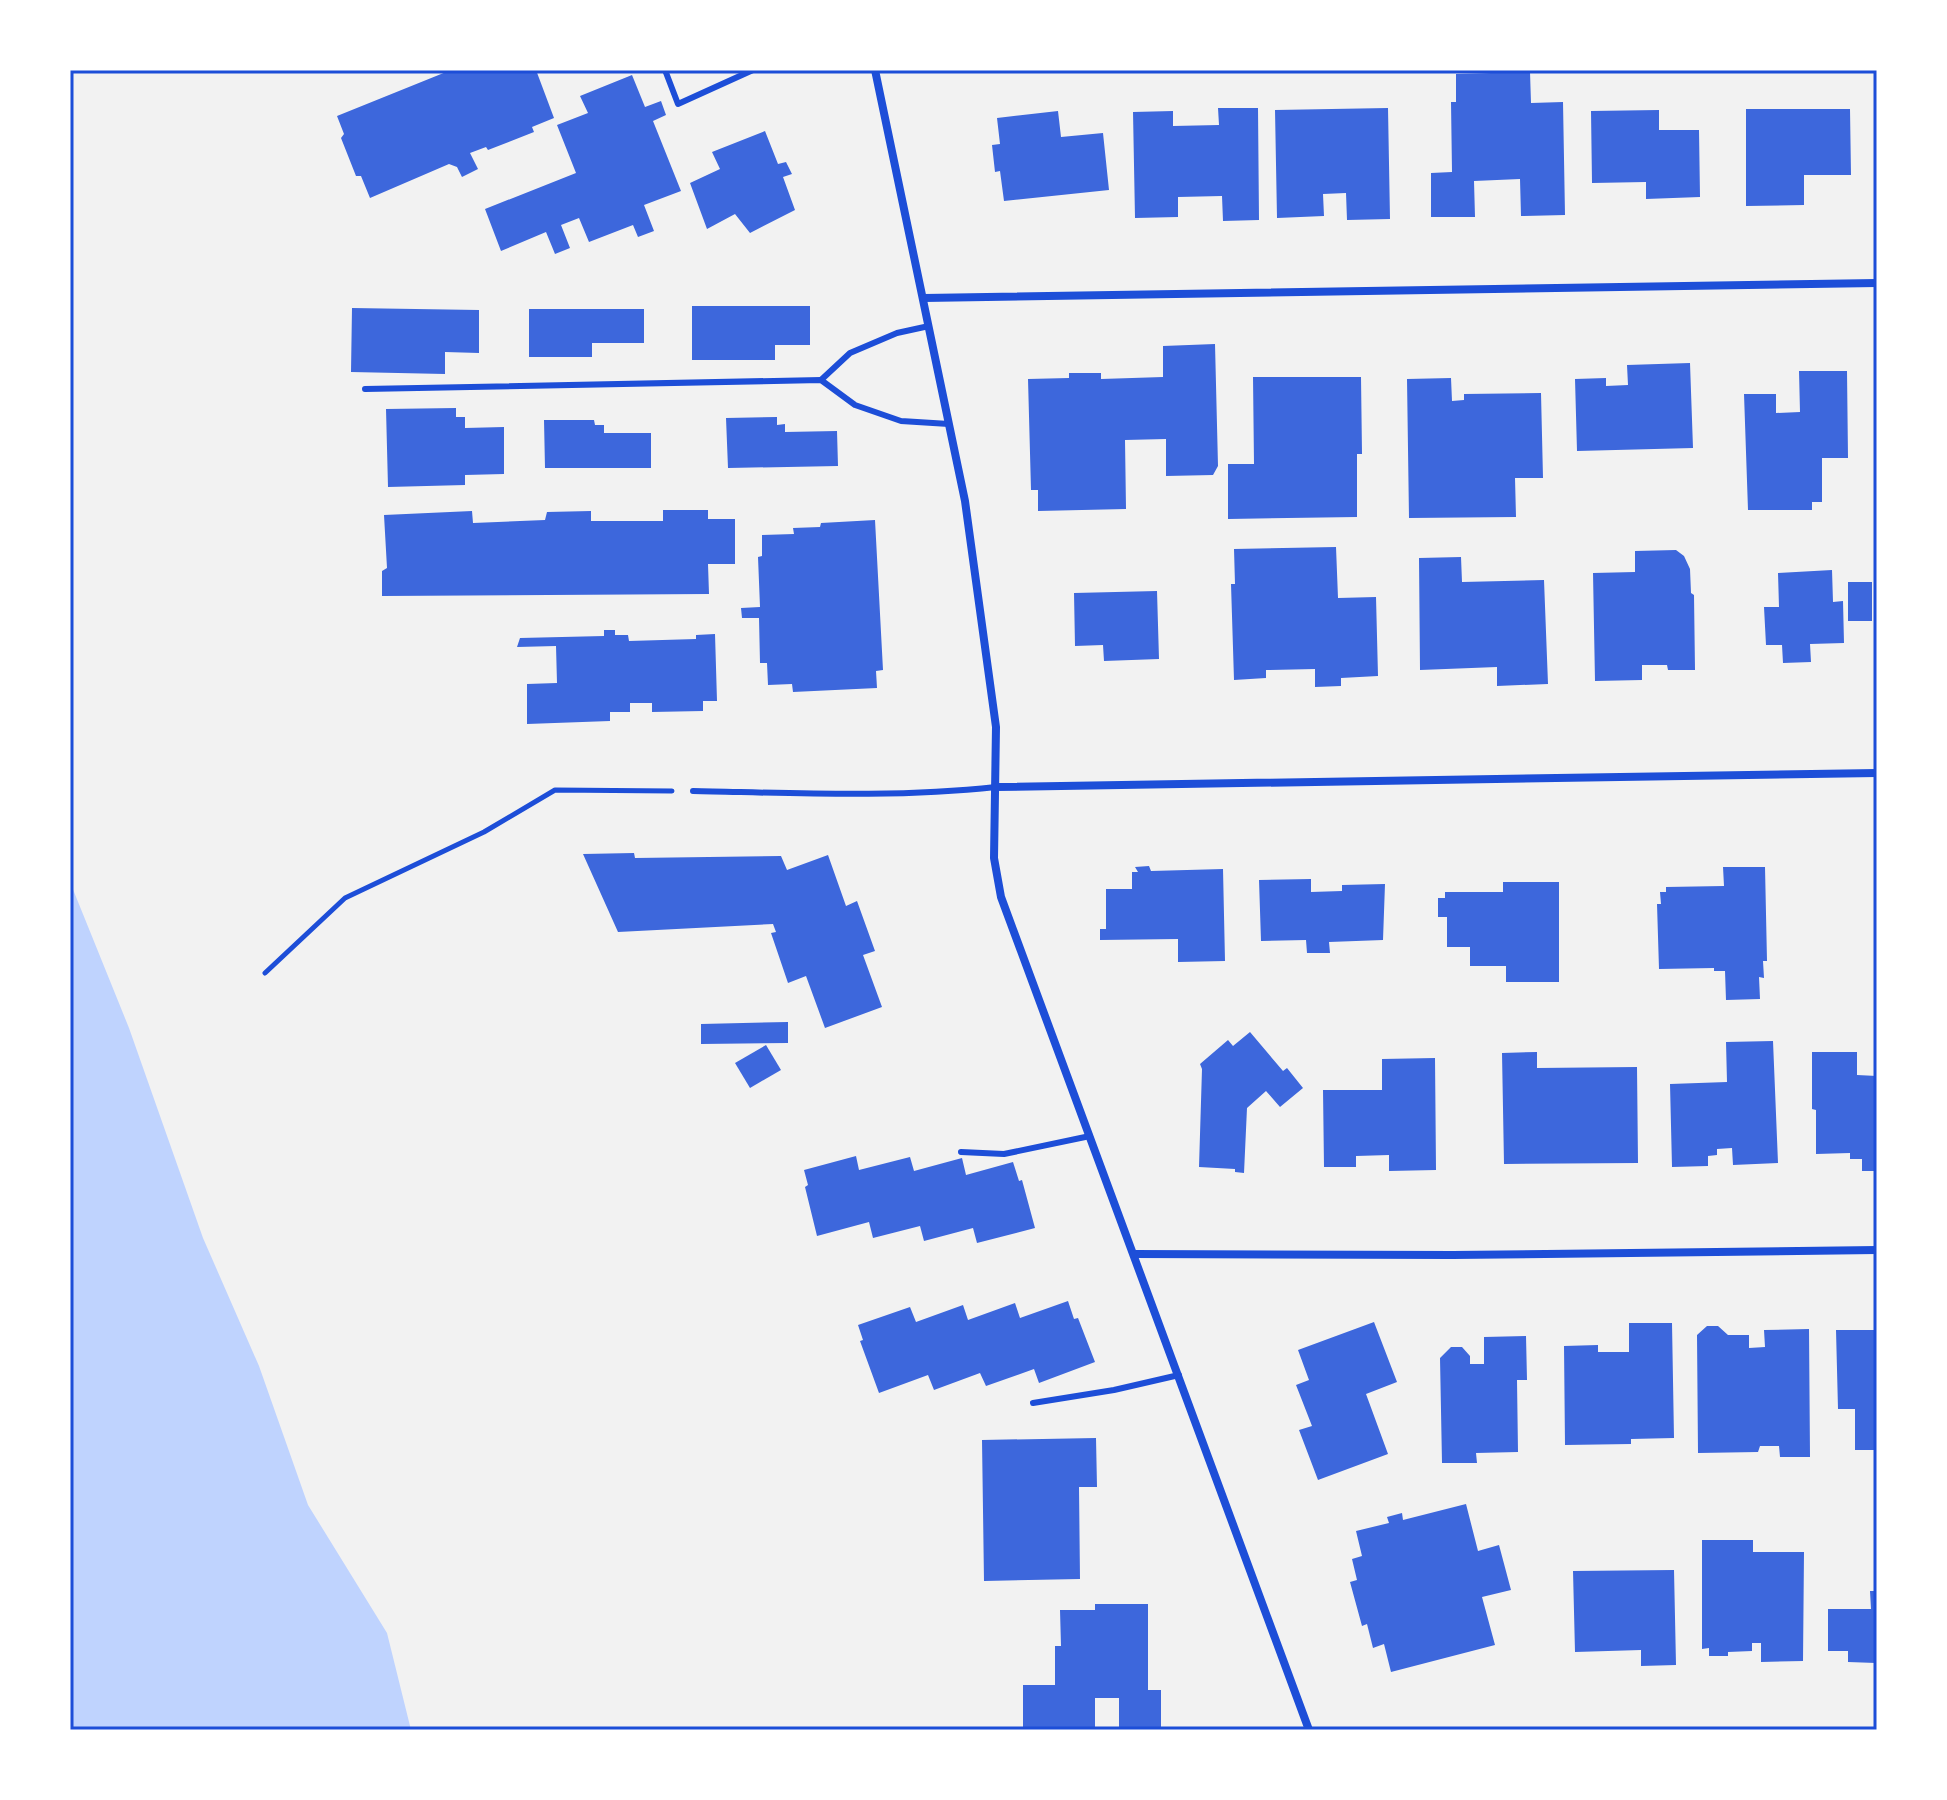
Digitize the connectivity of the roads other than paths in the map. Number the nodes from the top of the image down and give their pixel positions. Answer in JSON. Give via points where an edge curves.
{"nodes":[{"id":1,"x":665,"y":70,"type":"edge"},
{"id":2,"x":753,"y":70,"type":"edge"},
{"id":3,"x":875,"y":70,"type":"edge"},
{"id":4,"x":1877,"y":283,"type":"edge"},
{"id":5,"x":924,"y":298,"type":"junction"},
{"id":6,"x":929,"y":326,"type":"junction"},
{"id":7,"x":821,"y":380,"type":"junction"},
{"id":8,"x":365,"y":389,"type":"dead end"},
{"id":9,"x":949,"y":424,"type":"junction"},
{"id":10,"x":1877,"y":773,"type":"edge"},
{"id":11,"x":996,"y":787,"type":"junction"},
{"id":12,"x":693,"y":791,"type":"road end"},
{"id":13,"x":1090,"y":1136,"type":"junction"},
{"id":14,"x":961,"y":1152,"type":"dead end"},
{"id":15,"x":1877,"y":1250,"type":"edge"},
{"id":16,"x":1134,"y":1254,"type":"junction"},
{"id":17,"x":1179,"y":1375,"type":"junction"},
{"id":18,"x":1033,"y":1403,"type":"dead end"},
{"id":19,"x":1309,"y":1730,"type":"edge"}],
"edges":[{"from":1,"to":2,"type":"lane","via":[[678,104]]},
{"from":3,"to":5,"type":"street"},
{"from":4,"to":5,"type":"street"},
{"from":5,"to":6,"type":"street"},
{"from":6,"to":7,"type":"lane","via":[[850,353]]},
{"from":6,"to":9,"type":"street"},
{"from":7,"to":8,"type":"lane"},
{"from":7,"to":9,"type":"lane","via":[[855,405],[901,421]]},
{"from":9,"to":11,"type":"street","via":[[965,501],[996,727]]},
{"from":10,"to":11,"type":"street"},
{"from":11,"to":12,"type":"lane","via":[[836,794]]},
{"from":11,"to":13,"type":"street","via":[[994,858],[1001,897]]},
{"from":13,"to":14,"type":"lane","via":[[1004,1154]]},
{"from":13,"to":16,"type":"street"},
{"from":15,"to":16,"type":"street"},
{"from":16,"to":17,"type":"street"},
{"from":17,"to":18,"type":"lane"},
{"from":17,"to":19,"type":"street"}]}
